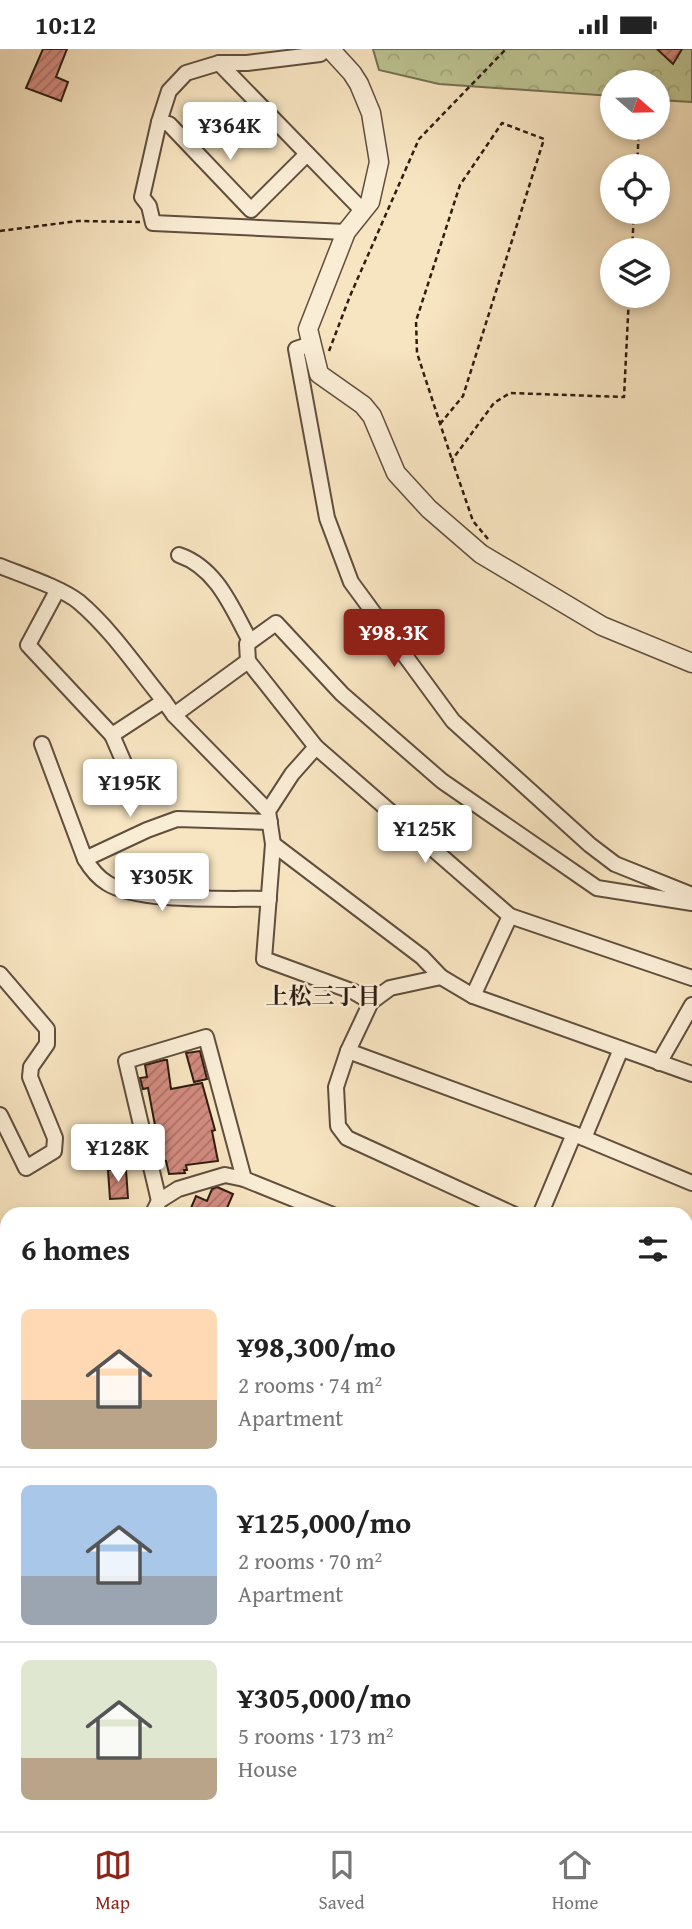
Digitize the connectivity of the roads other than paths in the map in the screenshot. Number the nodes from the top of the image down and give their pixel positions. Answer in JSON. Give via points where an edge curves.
{"nodes":[{"id":1,"x":328,"y":49,"type":"edge"},
{"id":2,"x":219,"y":63,"type":"junction"},
{"id":3,"x":159,"y":122,"type":"junction"},
{"id":4,"x":307,"y":154,"type":"junction"},
{"id":5,"x":362,"y":210,"type":"junction"},
{"id":6,"x":346,"y":232,"type":"junction"},
{"id":7,"x":312,"y":344,"type":"junction"},
{"id":8,"x":180,"y":555,"type":"dead end"},
{"id":9,"x":0,"y":566,"type":"edge"},
{"id":10,"x":57,"y":591,"type":"junction"},
{"id":11,"x":250,"y":641,"type":"junction"},
{"id":12,"x":248,"y":661,"type":"junction"},
{"id":13,"x":692,"y":663,"type":"edge"},
{"id":14,"x":164,"y":701,"type":"junction"},
{"id":15,"x":174,"y":715,"type":"junction"},
{"id":16,"x":112,"y":735,"type":"junction"},
{"id":17,"x":42,"y":744,"type":"dead end"},
{"id":18,"x":316,"y":747,"type":"junction"},
{"id":19,"x":125,"y":765,"type":"dead end"},
{"id":20,"x":269,"y":817,"type":"junction"},
{"id":21,"x":273,"y":844,"type":"junction"},
{"id":22,"x":85,"y":859,"type":"junction"},
{"id":23,"x":692,"y":895,"type":"edge"},
{"id":24,"x":269,"y":899,"type":"junction"},
{"id":25,"x":692,"y":904,"type":"edge"},
{"id":26,"x":510,"y":916,"type":"junction"},
{"id":27,"x":0,"y":974,"type":"edge"},
{"id":28,"x":441,"y":977,"type":"junction"},
{"id":29,"x":692,"y":978,"type":"edge"},
{"id":30,"x":473,"y":996,"type":"junction"},
{"id":31,"x":370,"y":1002,"type":"junction"},
{"id":32,"x":692,"y":1005,"type":"edge"},
{"id":33,"x":621,"y":1049,"type":"junction"},
{"id":34,"x":348,"y":1051,"type":"junction"},
{"id":35,"x":659,"y":1063,"type":"junction"},
{"id":36,"x":692,"y":1075,"type":"edge"},
{"id":37,"x":0,"y":1115,"type":"edge"},
{"id":38,"x":579,"y":1136,"type":"junction"},
{"id":39,"x":244,"y":1179,"type":"junction"},
{"id":40,"x":692,"y":1183,"type":"edge"},
{"id":41,"x":159,"y":1201,"type":"junction"},
{"id":42,"x":156,"y":1207,"type":"edge"},
{"id":43,"x":313,"y":1207,"type":"edge"},
{"id":44,"x":491,"y":1207,"type":"edge"},
{"id":45,"x":544,"y":1207,"type":"edge"}],
"edges":[{"from":1,"to":2,"type":"street","via":[[320,54]]},
{"from":1,"to":5,"type":"street","via":[[352,73],[371,113],[380,162],[370,202]]},
{"from":2,"to":3,"type":"street","via":[[186,73],[169,91]]},
{"from":2,"to":4,"type":"street"},
{"from":3,"to":4,"type":"street","via":[[169,124],[251,210]]},
{"from":3,"to":6,"type":"street","via":[[142,197],[153,223]]},
{"from":4,"to":5,"type":"street"},
{"from":5,"to":6,"type":"street"},
{"from":6,"to":7,"type":"street","via":[[308,329]]},
{"from":7,"to":13,"type":"street","via":[[319,374],[372,416],[396,473],[481,554],[602,626]]},
{"from":7,"to":23,"type":"street","via":[[296,349],[327,518],[351,582],[453,721],[615,864]]},
{"from":8,"to":11,"type":"street","via":[[193,559],[210,574]]},
{"from":9,"to":10,"type":"street"},
{"from":10,"to":14,"type":"street","via":[[78,601]]},
{"from":10,"to":16,"type":"street","via":[[28,645]]},
{"from":11,"to":12,"type":"street"},
{"from":11,"to":25,"type":"street","via":[[276,623],[342,694],[442,781],[597,888]]},
{"from":12,"to":15,"type":"street"},
{"from":12,"to":18,"type":"street"},
{"from":14,"to":15,"type":"street"},
{"from":14,"to":16,"type":"street"},
{"from":15,"to":20,"type":"street"},
{"from":16,"to":19,"type":"street"},
{"from":17,"to":22,"type":"street"},
{"from":18,"to":20,"type":"street","via":[[292,775]]},
{"from":18,"to":26,"type":"street"},
{"from":20,"to":21,"type":"street"},
{"from":20,"to":22,"type":"street","via":[[177,820]]},
{"from":21,"to":24,"type":"street"},
{"from":21,"to":28,"type":"street","via":[[422,957]]},
{"from":22,"to":24,"type":"street","via":[[109,884],[145,895]]},
{"from":24,"to":31,"type":"street","via":[[264,959]]},
{"from":26,"to":29,"type":"street"},
{"from":26,"to":30,"type":"street"},
{"from":27,"to":37,"type":"street","via":[[47,1029],[47,1044],[31,1066],[30,1077],[55,1138],[54,1151],[26,1168]]},
{"from":28,"to":30,"type":"street"},
{"from":28,"to":31,"type":"street","via":[[390,988]]},
{"from":30,"to":33,"type":"street"},
{"from":31,"to":34,"type":"street"},
{"from":32,"to":35,"type":"street"},
{"from":33,"to":35,"type":"street"},
{"from":33,"to":38,"type":"street"},
{"from":34,"to":38,"type":"street"},
{"from":34,"to":44,"type":"street","via":[[336,1087],[338,1126],[347,1138]]},
{"from":35,"to":36,"type":"street"},
{"from":38,"to":40,"type":"street"},
{"from":38,"to":45,"type":"street"},
{"from":39,"to":41,"type":"street","via":[[225,1175],[178,1189]]},
{"from":39,"to":41,"type":"street","via":[[206,1037],[126,1061]]},
{"from":39,"to":43,"type":"street"},
{"from":41,"to":42,"type":"street"}]}
